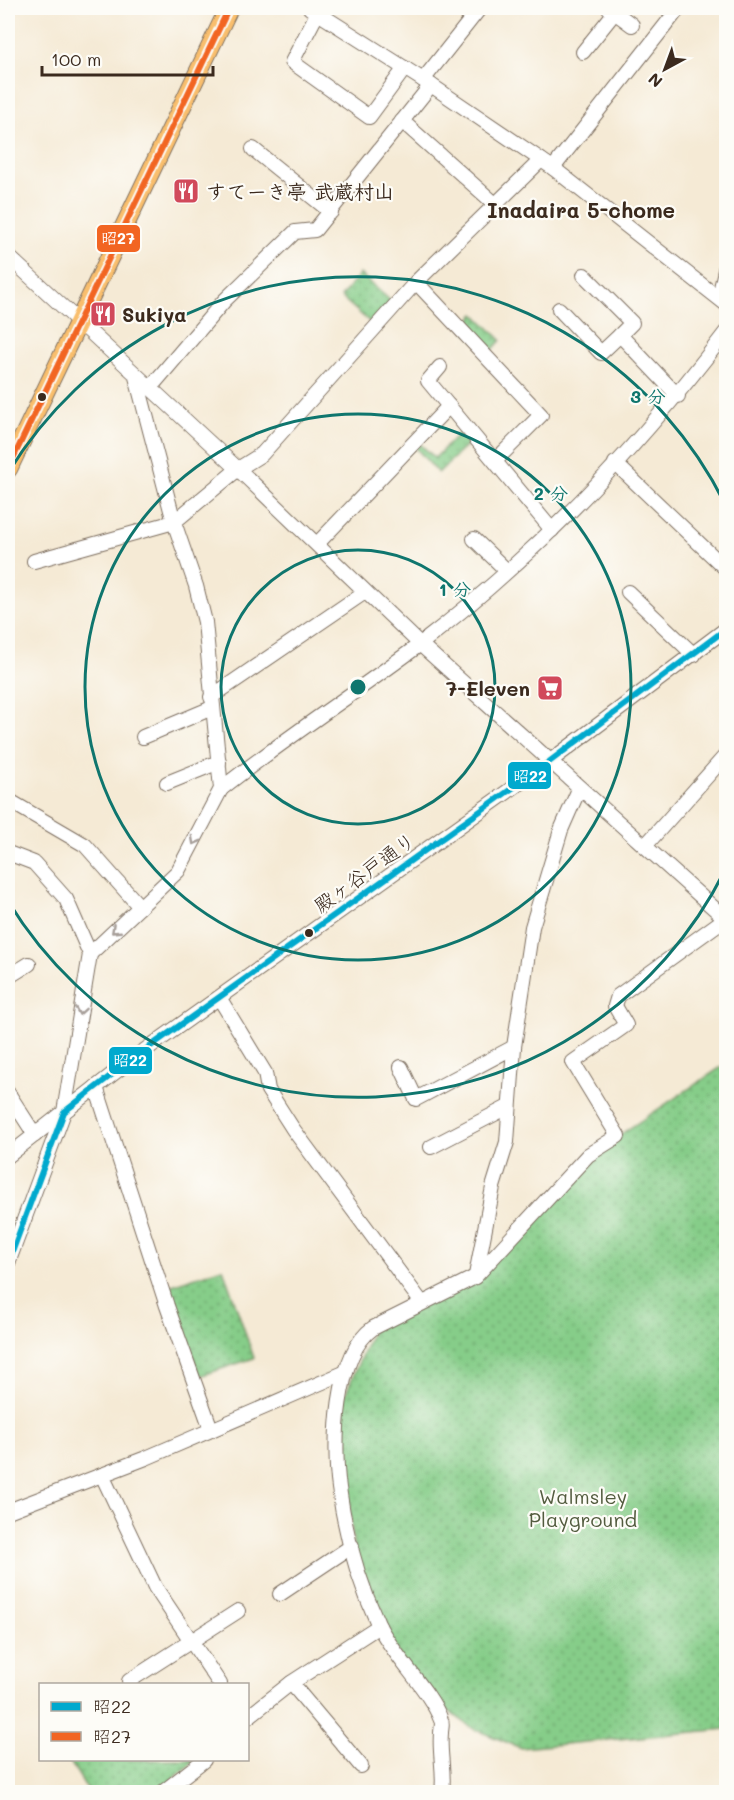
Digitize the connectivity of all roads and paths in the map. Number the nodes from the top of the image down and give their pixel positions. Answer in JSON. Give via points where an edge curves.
{"nodes":[{"id":1,"x":229,"y":8,"type":"edge"},
{"id":2,"x":480,"y":8,"type":"edge"},
{"id":3,"x":679,"y":8,"type":"edge"},
{"id":4,"x":314,"y":10,"type":"edge"},
{"id":5,"x":612,"y":10,"type":"edge"},
{"id":6,"x":632,"y":25,"type":"dead end"},
{"id":7,"x":584,"y":52,"type":"dead end"},
{"id":8,"x":405,"y":68,"type":"junction"},
{"id":9,"x":427,"y":82,"type":"junction"},
{"id":10,"x":402,"y":120,"type":"junction"},
{"id":11,"x":253,"y":149,"type":"dead end"},
{"id":12,"x":541,"y":160,"type":"junction"},
{"id":13,"x":553,"y":168,"type":"junction"},
{"id":14,"x":495,"y":204,"type":"junction"},
{"id":15,"x":331,"y":212,"type":"junction"},
{"id":16,"x":8,"y":256,"type":"edge"},
{"id":17,"x":726,"y":266,"type":"edge"},
{"id":18,"x":13,"y":269,"type":"edge"},
{"id":19,"x":584,"y":275,"type":"dead end"},
{"id":20,"x":416,"y":282,"type":"junction"},
{"id":21,"x":723,"y":300,"type":"edge"},
{"id":22,"x":559,"y":309,"type":"dead end"},
{"id":23,"x":78,"y":324,"type":"junction"},
{"id":24,"x":726,"y":332,"type":"edge"},
{"id":25,"x":620,"y":334,"type":"junction"},
{"id":26,"x":440,"y":367,"type":"dead end"},
{"id":27,"x":136,"y":375,"type":"junction"},
{"id":28,"x":150,"y":388,"type":"junction"},
{"id":29,"x":678,"y":396,"type":"junction"},
{"id":30,"x":449,"y":406,"type":"junction"},
{"id":31,"x":495,"y":462,"type":"junction"},
{"id":32,"x":615,"y":463,"type":"junction"},
{"id":33,"x":8,"y":469,"type":"edge"},
{"id":34,"x":238,"y":469,"type":"junction"},
{"id":35,"x":174,"y":522,"type":"junction"},
{"id":36,"x":552,"y":530,"type":"junction"},
{"id":37,"x":474,"y":539,"type":"dead end"},
{"id":38,"x":317,"y":544,"type":"junction"},
{"id":39,"x":34,"y":561,"type":"dead end"},
{"id":40,"x":726,"y":569,"type":"edge"},
{"id":41,"x":507,"y":571,"type":"junction"},
{"id":42,"x":365,"y":592,"type":"junction"},
{"id":43,"x":628,"y":592,"type":"dead end"},
{"id":44,"x":726,"y":629,"type":"edge"},
{"id":45,"x":420,"y":644,"type":"junction"},
{"id":46,"x":694,"y":655,"type":"junction"},
{"id":47,"x":212,"y":703,"type":"junction"},
{"id":48,"x":143,"y":737,"type":"dead end"},
{"id":49,"x":726,"y":755,"type":"edge"},
{"id":50,"x":219,"y":762,"type":"junction"},
{"id":51,"x":549,"y":762,"type":"junction"},
{"id":52,"x":167,"y":783,"type":"dead end"},
{"id":53,"x":221,"y":789,"type":"junction"},
{"id":54,"x":579,"y":789,"type":"junction"},
{"id":55,"x":8,"y":800,"type":"edge"},
{"id":56,"x":645,"y":846,"type":"junction"},
{"id":57,"x":8,"y":853,"type":"edge"},
{"id":58,"x":140,"y":907,"type":"junction"},
{"id":59,"x":726,"y":918,"type":"edge"},
{"id":60,"x":90,"y":954,"type":"junction"},
{"id":61,"x":29,"y":964,"type":"dead end"},
{"id":62,"x":8,"y":977,"type":"edge"},
{"id":63,"x":220,"y":999,"type":"junction"},
{"id":64,"x":514,"y":1047,"type":"junction"},
{"id":65,"x":401,"y":1067,"type":"dead end"},
{"id":66,"x":96,"y":1086,"type":"junction"},
{"id":67,"x":8,"y":1093,"type":"edge"},
{"id":68,"x":508,"y":1107,"type":"junction"},
{"id":69,"x":64,"y":1112,"type":"junction"},
{"id":70,"x":35,"y":1135,"type":"junction"},
{"id":71,"x":431,"y":1148,"type":"dead end"},
{"id":72,"x":8,"y":1156,"type":"edge"},
{"id":73,"x":8,"y":1263,"type":"edge"},
{"id":74,"x":476,"y":1277,"type":"junction"},
{"id":75,"x":422,"y":1303,"type":"junction"},
{"id":76,"x":346,"y":1372,"type":"junction"},
{"id":77,"x":211,"y":1430,"type":"junction"},
{"id":78,"x":102,"y":1475,"type":"junction"},
{"id":79,"x":8,"y":1511,"type":"edge"},
{"id":80,"x":352,"y":1546,"type":"junction"},
{"id":81,"x":280,"y":1594,"type":"dead end"},
{"id":82,"x":238,"y":1611,"type":"dead end"},
{"id":83,"x":379,"y":1626,"type":"junction"},
{"id":84,"x":191,"y":1641,"type":"junction"},
{"id":85,"x":129,"y":1681,"type":"dead end"},
{"id":86,"x":219,"y":1683,"type":"edge"},
{"id":87,"x":291,"y":1683,"type":"junction"},
{"id":88,"x":249,"y":1716,"type":"edge"},
{"id":89,"x":203,"y":1761,"type":"edge"},
{"id":90,"x":361,"y":1766,"type":"dead end"},
{"id":91,"x":166,"y":1792,"type":"edge"},
{"id":92,"x":442,"y":1792,"type":"edge"}],
"edges":[{"from":1,"to":23,"type":"main road"},
{"from":2,"to":9,"type":"street"},
{"from":3,"to":13,"type":"street"},
{"from":4,"to":8,"type":"street"},
{"from":4,"to":8,"type":"street","via":[[292,62],[369,117]]},
{"from":5,"to":6,"type":"street"},
{"from":5,"to":7,"type":"street"},
{"from":8,"to":9,"type":"street"},
{"from":9,"to":10,"type":"street"},
{"from":9,"to":12,"type":"street"},
{"from":10,"to":14,"type":"street"},
{"from":10,"to":15,"type":"street"},
{"from":11,"to":15,"type":"street"},
{"from":12,"to":13,"type":"street"},
{"from":12,"to":14,"type":"street"},
{"from":13,"to":21,"type":"street"},
{"from":14,"to":20,"type":"street"},
{"from":15,"to":28,"type":"street","via":[[315,230],[295,232],[224,301]]},
{"from":16,"to":18,"type":"street"},
{"from":17,"to":21,"type":"street"},
{"from":18,"to":23,"type":"street"},
{"from":19,"to":25,"type":"street","via":[[632,323]]},
{"from":20,"to":31,"type":"street","via":[[541,415]]},
{"from":20,"to":34,"type":"street","via":[[262,454]]},
{"from":22,"to":25,"type":"street","via":[[601,353]]},
{"from":23,"to":27,"type":"street"},
{"from":23,"to":33,"type":"main road"},
{"from":24,"to":29,"type":"street"},
{"from":25,"to":29,"type":"street"},
{"from":26,"to":30,"type":"street","via":[[428,381]]},
{"from":27,"to":28,"type":"street"},
{"from":27,"to":35,"type":"street"},
{"from":28,"to":34,"type":"street"},
{"from":29,"to":32,"type":"street"},
{"from":30,"to":31,"type":"street"},
{"from":30,"to":38,"type":"street"},
{"from":31,"to":36,"type":"street"},
{"from":32,"to":36,"type":"street"},
{"from":32,"to":40,"type":"street"},
{"from":34,"to":35,"type":"street"},
{"from":34,"to":38,"type":"street"},
{"from":35,"to":39,"type":"street"},
{"from":35,"to":47,"type":"street","via":[[205,622]]},
{"from":36,"to":41,"type":"street"},
{"from":37,"to":41,"type":"street"},
{"from":38,"to":42,"type":"street"},
{"from":41,"to":45,"type":"street"},
{"from":42,"to":45,"type":"street"},
{"from":42,"to":47,"type":"street"},
{"from":43,"to":46,"type":"street"},
{"from":44,"to":46,"type":"street","name":"殿ヶ谷戸通り"},
{"from":45,"to":51,"type":"street"},
{"from":45,"to":53,"type":"street"},
{"from":46,"to":51,"type":"street","name":"殿ヶ谷戸通り"},
{"from":47,"to":48,"type":"street"},
{"from":47,"to":50,"type":"street"},
{"from":49,"to":56,"type":"street"},
{"from":50,"to":52,"type":"street"},
{"from":50,"to":53,"type":"street"},
{"from":51,"to":54,"type":"street"},
{"from":51,"to":63,"type":"street","name":"殿ヶ谷戸通り"},
{"from":53,"to":58,"type":"street","one_way":true,"via":[[178,871]]},
{"from":54,"to":56,"type":"street"},
{"from":54,"to":64,"type":"street","via":[[561,830],[532,927]]},
{"from":55,"to":58,"type":"street","via":[[85,845]]},
{"from":56,"to":59,"type":"street"},
{"from":57,"to":60,"type":"street","via":[[34,863],[66,899]]},
{"from":58,"to":60,"type":"street","one_way":true},
{"from":59,"to":74,"type":"street","via":[[618,996],[615,1006],[626,1025],[573,1062],[618,1136],[588,1155]]},
{"from":60,"to":69,"type":"street","one_way":true},
{"from":61,"to":62,"type":"street"},
{"from":63,"to":66,"type":"street","name":"殿ヶ谷戸通り"},
{"from":63,"to":75,"type":"street","via":[[265,1073],[268,1090],[293,1129]]},
{"from":64,"to":65,"type":"street","via":[[416,1099]]},
{"from":64,"to":68,"type":"street"},
{"from":66,"to":69,"type":"street","name":"殿ヶ谷戸通り"},
{"from":66,"to":77,"type":"street"},
{"from":67,"to":70,"type":"street"},
{"from":68,"to":71,"type":"street"},
{"from":68,"to":74,"type":"street","via":[[507,1142],[493,1187]]},
{"from":69,"to":70,"type":"street","name":"殿ヶ谷戸通り"},
{"from":69,"to":73,"type":"street"},
{"from":70,"to":72,"type":"street","name":"殿ヶ谷戸通り"},
{"from":74,"to":75,"type":"street"},
{"from":75,"to":76,"type":"street","via":[[367,1332],[356,1346]]},
{"from":76,"to":77,"type":"street"},
{"from":76,"to":80,"type":"street","via":[[336,1467]]},
{"from":77,"to":78,"type":"street"},
{"from":78,"to":79,"type":"street"},
{"from":78,"to":84,"type":"street","via":[[155,1587]]},
{"from":80,"to":81,"type":"street"},
{"from":80,"to":83,"type":"street"},
{"from":82,"to":84,"type":"street"},
{"from":83,"to":87,"type":"street"},
{"from":83,"to":92,"type":"street","via":[[442,1721]]},
{"from":84,"to":85,"type":"street"},
{"from":84,"to":86,"type":"street"},
{"from":87,"to":88,"type":"street"},
{"from":87,"to":90,"type":"street"},
{"from":89,"to":91,"type":"street"}]}
